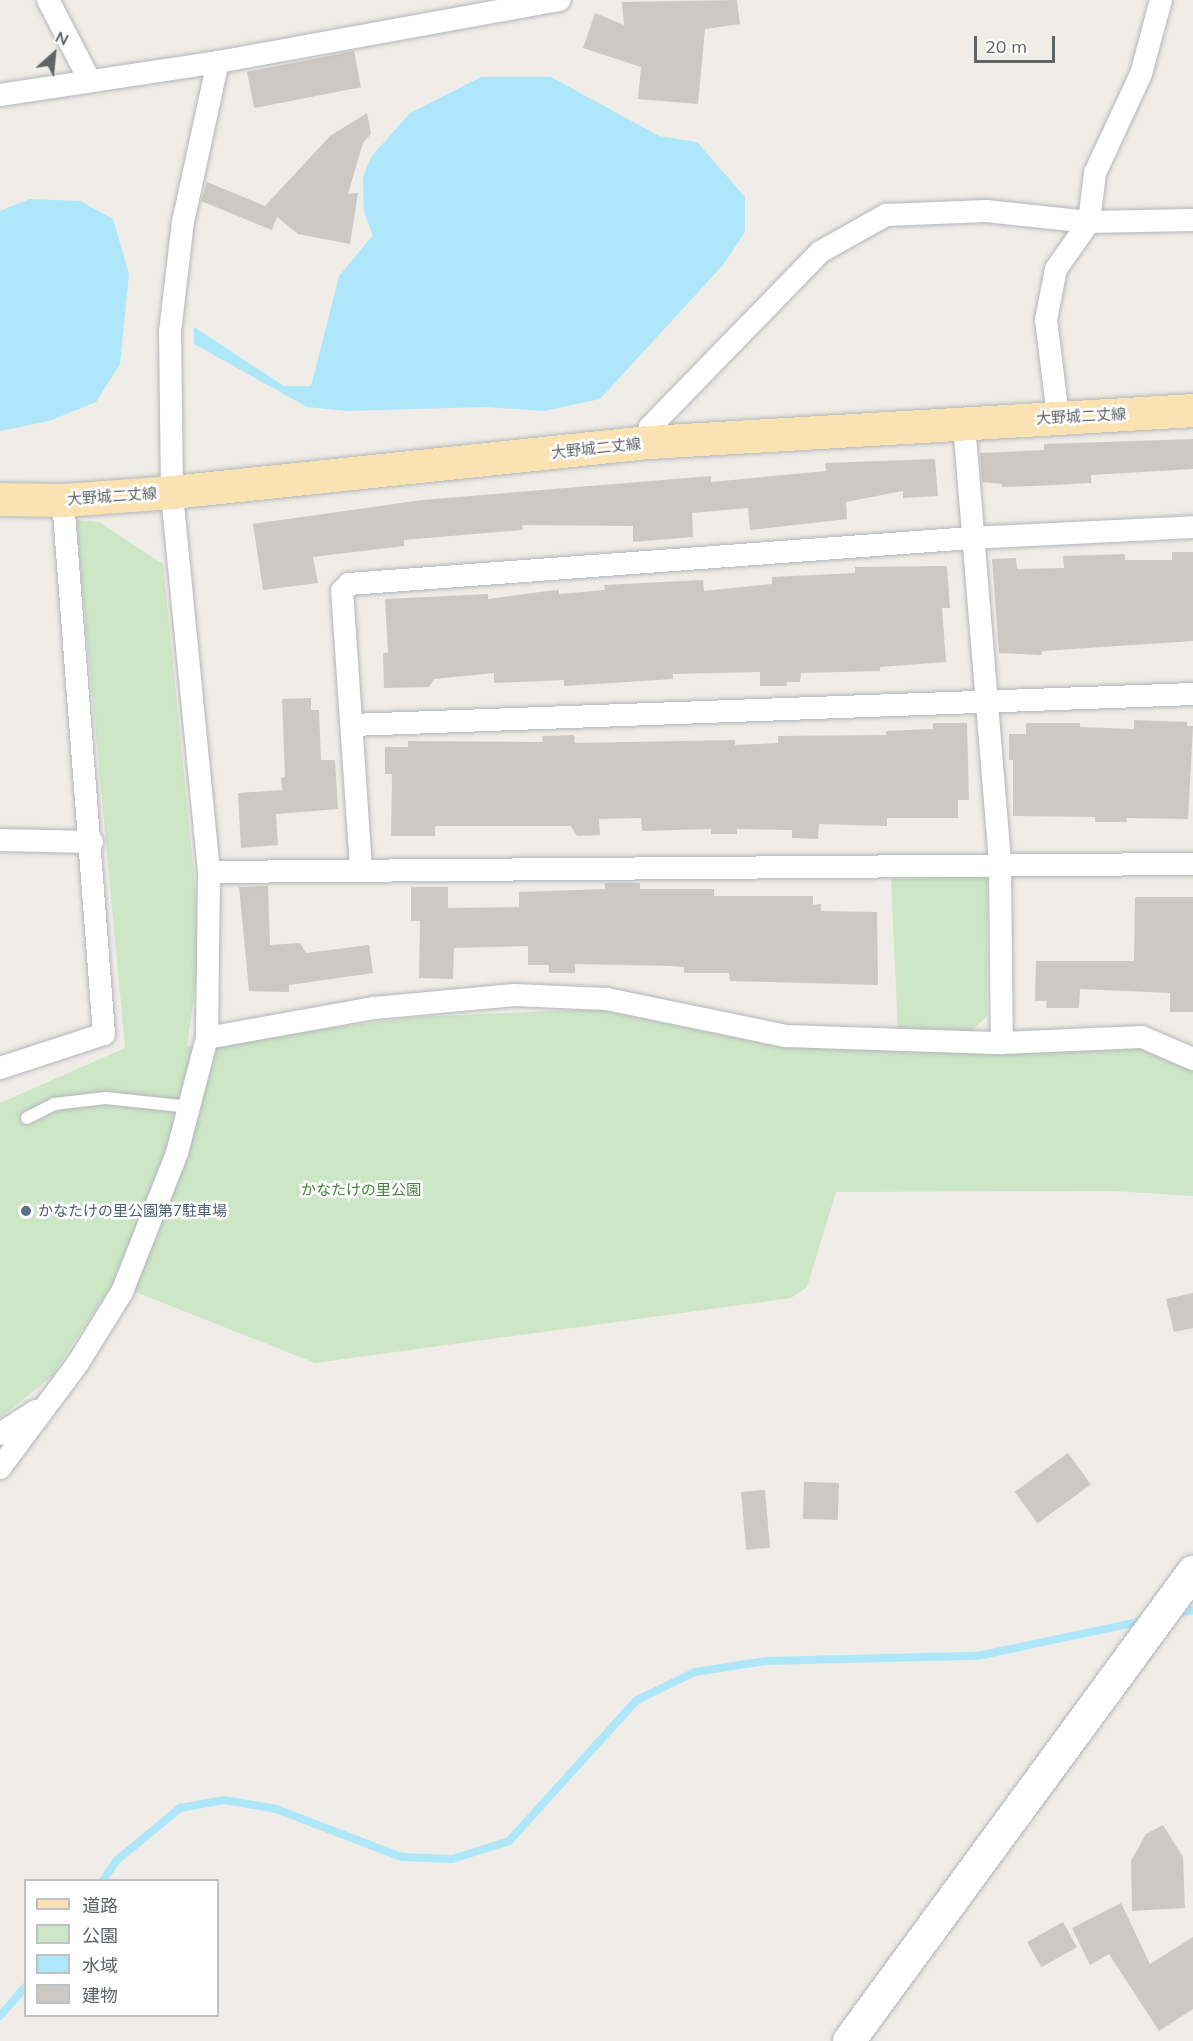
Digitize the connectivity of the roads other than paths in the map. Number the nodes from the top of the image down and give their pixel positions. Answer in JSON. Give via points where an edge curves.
{"nodes":[{"id":1,"x":48,"y":0,"type":"edge"},
{"id":2,"x":559,"y":0,"type":"edge"},
{"id":3,"x":1161,"y":0,"type":"edge"},
{"id":4,"x":428,"y":10,"type":"edge"},
{"id":5,"x":219,"y":62,"type":"junction"},
{"id":6,"x":90,"y":81,"type":"junction"},
{"id":7,"x":0,"y":95,"type":"edge"},
{"id":8,"x":1193,"y":220,"type":"edge"},
{"id":9,"x":1089,"y":222,"type":"junction"},
{"id":10,"x":1193,"y":410,"type":"edge"},
{"id":11,"x":1058,"y":416,"type":"junction"},
{"id":12,"x":964,"y":424,"type":"junction"},
{"id":13,"x":650,"y":442,"type":"junction"},
{"id":14,"x":172,"y":492,"type":"junction"},
{"id":15,"x":0,"y":499,"type":"edge"},
{"id":16,"x":63,"y":500,"type":"junction"},
{"id":17,"x":1193,"y":527,"type":"edge"},
{"id":18,"x":971,"y":538,"type":"junction"},
{"id":19,"x":1193,"y":694,"type":"edge"},
{"id":20,"x":986,"y":701,"type":"junction"},
{"id":21,"x":352,"y":725,"type":"junction"},
{"id":22,"x":0,"y":840,"type":"edge"},
{"id":23,"x":92,"y":842,"type":"junction"},
{"id":24,"x":1193,"y":864,"type":"edge"},
{"id":25,"x":1000,"y":865,"type":"junction"},
{"id":26,"x":361,"y":868,"type":"junction"},
{"id":27,"x":209,"y":872,"type":"junction"},
{"id":28,"x":207,"y":1038,"type":"junction"},
{"id":29,"x":1002,"y":1043,"type":"junction"},
{"id":30,"x":1193,"y":1059,"type":"edge"},
{"id":31,"x":0,"y":1068,"type":"edge"},
{"id":32,"x":190,"y":1107,"type":"junction"},
{"id":33,"x":27,"y":1118,"type":"dead end"},
{"id":34,"x":42,"y":1407,"type":"junction"},
{"id":35,"x":0,"y":1434,"type":"edge"},
{"id":36,"x":0,"y":1468,"type":"edge"},
{"id":37,"x":1193,"y":1572,"type":"edge"},
{"id":38,"x":849,"y":2041,"type":"edge"}],
"edges":[{"from":1,"to":6,"type":"street"},
{"from":2,"to":4,"type":"street"},
{"from":3,"to":9,"type":"street","via":[[1141,74],[1095,173]]},
{"from":4,"to":5,"type":"street"},
{"from":5,"to":6,"type":"street"},
{"from":5,"to":14,"type":"street","via":[[183,222],[172,321]]},
{"from":6,"to":7,"type":"street"},
{"from":8,"to":9,"type":"street"},
{"from":9,"to":11,"type":"street","via":[[1056,269],[1046,320]]},
{"from":9,"to":13,"type":"street","via":[[986,211],[886,215],[820,252],[650,427]]},
{"from":10,"to":11,"type":"main road","name":"大野城二丈線"},
{"from":11,"to":12,"type":"main road","name":"大野城二丈線"},
{"from":12,"to":13,"type":"main road","name":"大野城二丈線"},
{"from":12,"to":18,"type":"street"},
{"from":13,"to":14,"type":"main road","name":"大野城二丈線"},
{"from":14,"to":16,"type":"main road","name":"大野城二丈線"},
{"from":14,"to":27,"type":"street"},
{"from":15,"to":16,"type":"main road","name":"大野城二丈線"},
{"from":16,"to":23,"type":"street"},
{"from":17,"to":18,"type":"street"},
{"from":18,"to":20,"type":"street"},
{"from":18,"to":21,"type":"street","via":[[349,584],[342,591]]},
{"from":19,"to":20,"type":"street"},
{"from":20,"to":21,"type":"street"},
{"from":20,"to":25,"type":"street"},
{"from":21,"to":26,"type":"street"},
{"from":22,"to":23,"type":"street"},
{"from":23,"to":31,"type":"street","via":[[104,1034]]},
{"from":24,"to":25,"type":"street"},
{"from":25,"to":26,"type":"street"},
{"from":25,"to":29,"type":"street"},
{"from":26,"to":27,"type":"street"},
{"from":27,"to":28,"type":"street"},
{"from":28,"to":29,"type":"street","via":[[374,1008],[514,995],[607,999],[786,1036]]},
{"from":28,"to":32,"type":"street"},
{"from":29,"to":30,"type":"street","via":[[1142,1037]]},
{"from":32,"to":33,"type":"lane","via":[[106,1098],[54,1104]]},
{"from":32,"to":34,"type":"street","via":[[164,1193],[122,1292],[78,1363]]},
{"from":34,"to":35,"type":"street"},
{"from":34,"to":36,"type":"street"},
{"from":37,"to":38,"type":"street"}]}
